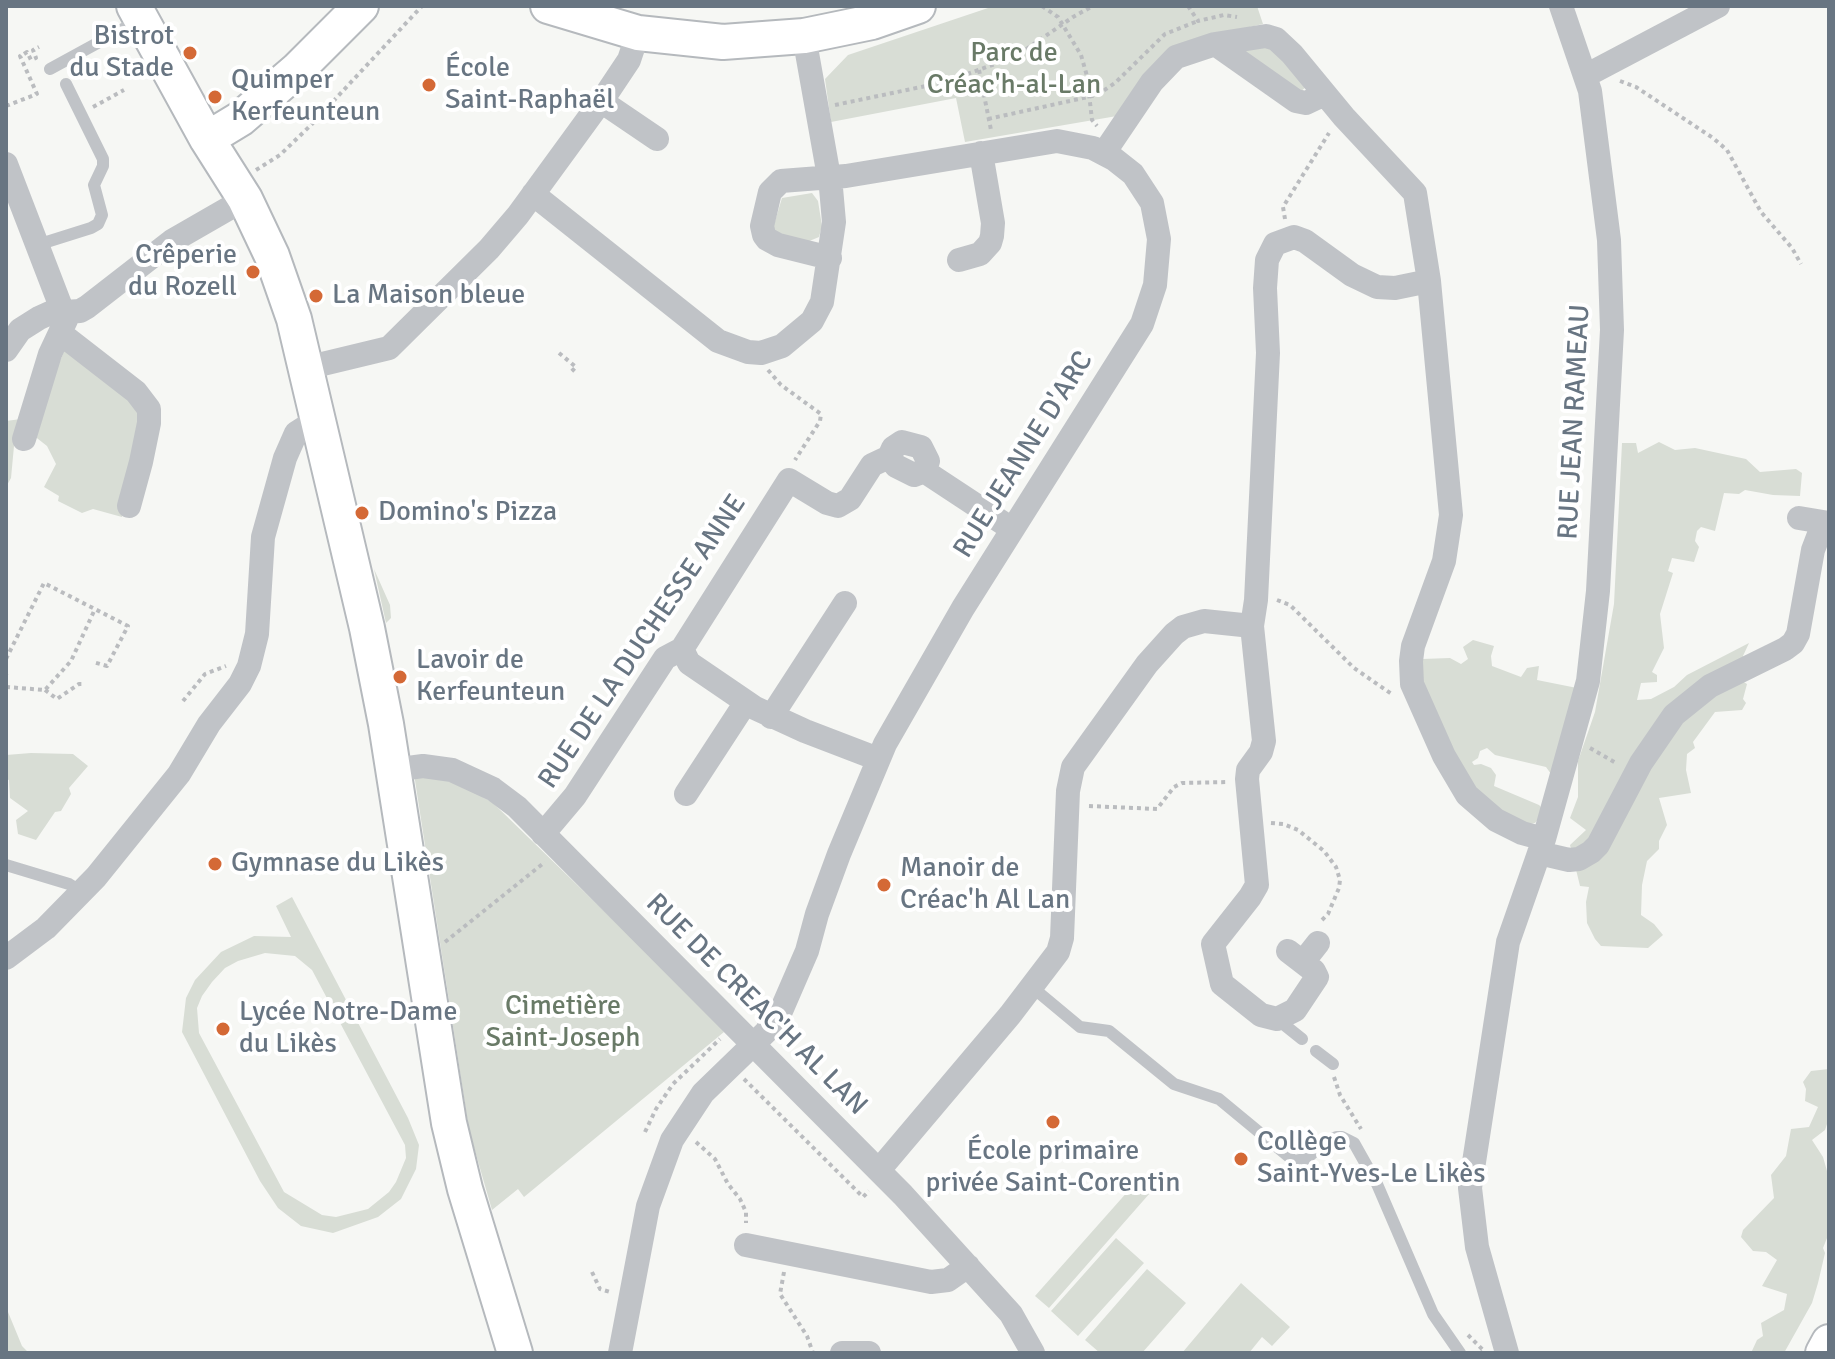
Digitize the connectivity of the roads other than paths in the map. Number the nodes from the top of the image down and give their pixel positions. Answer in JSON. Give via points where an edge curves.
{"nodes":[{"id":1,"x":361,"y":6,"type":"edge"},
{"id":2,"x":548,"y":6,"type":"edge"},
{"id":3,"x":918,"y":6,"type":"edge"},
{"id":4,"x":1561,"y":6,"type":"edge"},
{"id":5,"x":1718,"y":6,"type":"edge"},
{"id":6,"x":131,"y":19,"type":"edge"},
{"id":7,"x":638,"y":33,"type":"junction"},
{"id":8,"x":804,"y":36,"type":"junction"},
{"id":9,"x":103,"y":40,"type":"dead end"},
{"id":10,"x":1215,"y":44,"type":"junction"},
{"id":11,"x":50,"y":69,"type":"dead end"},
{"id":12,"x":1596,"y":70,"type":"junction"},
{"id":13,"x":66,"y":84,"type":"dead end"},
{"id":14,"x":1325,"y":94,"type":"junction"},
{"id":15,"x":601,"y":101,"type":"junction"},
{"id":16,"x":657,"y":139,"type":"dead end"},
{"id":17,"x":1109,"y":145,"type":"junction"},
{"id":18,"x":981,"y":153,"type":"junction"},
{"id":19,"x":6,"y":164,"type":"edge"},
{"id":20,"x":226,"y":169,"type":"junction"},
{"id":21,"x":829,"y":176,"type":"junction"},
{"id":22,"x":533,"y":194,"type":"junction"},
{"id":23,"x":37,"y":245,"type":"junction"},
{"id":24,"x":830,"y":258,"type":"junction"},
{"id":25,"x":959,"y":260,"type":"dead end"},
{"id":26,"x":1429,"y":281,"type":"junction"},
{"id":27,"x":62,"y":322,"type":"junction"},
{"id":28,"x":6,"y":350,"type":"edge"},
{"id":29,"x":306,"y":368,"type":"junction"},
{"id":30,"x":318,"y":419,"type":"junction"},
{"id":31,"x":24,"y":439,"type":"dead end"},
{"id":32,"x":129,"y":506,"type":"dead end"},
{"id":33,"x":1799,"y":518,"type":"dead end"},
{"id":34,"x":1827,"y":523,"type":"edge"},
{"id":35,"x":1012,"y":529,"type":"junction"},
{"id":36,"x":845,"y":603,"type":"dead end"},
{"id":37,"x":1252,"y":626,"type":"junction"},
{"id":38,"x":682,"y":649,"type":"junction"},
{"id":39,"x":746,"y":702,"type":"junction"},
{"id":40,"x":771,"y":717,"type":"junction"},
{"id":41,"x":878,"y":759,"type":"junction"},
{"id":42,"x":393,"y":770,"type":"junction"},
{"id":43,"x":686,"y":794,"type":"dead end"},
{"id":44,"x":543,"y":834,"type":"junction"},
{"id":45,"x":1542,"y":846,"type":"junction"},
{"id":46,"x":6,"y":865,"type":"edge"},
{"id":47,"x":82,"y":892,"type":"junction"},
{"id":48,"x":1303,"y":952,"type":"road end"},
{"id":49,"x":6,"y":958,"type":"edge"},
{"id":50,"x":1032,"y":987,"type":"junction"},
{"id":51,"x":1277,"y":1019,"type":"junction"},
{"id":52,"x":1302,"y":1039,"type":"dead end"},
{"id":53,"x":753,"y":1044,"type":"junction"},
{"id":54,"x":1316,"y":1051,"type":"dead end"},
{"id":55,"x":1333,"y":1064,"type":"dead end"},
{"id":56,"x":882,"y":1173,"type":"junction"},
{"id":57,"x":746,"y":1245,"type":"road end"},
{"id":58,"x":968,"y":1266,"type":"junction"},
{"id":59,"x":1829,"y":1342,"type":"edge"},
{"id":60,"x":1495,"y":1352,"type":"edge"},
{"id":61,"x":515,"y":1353,"type":"edge"},
{"id":62,"x":620,"y":1353,"type":"edge"},
{"id":63,"x":842,"y":1353,"type":"edge"},
{"id":64,"x":869,"y":1353,"type":"edge"},
{"id":65,"x":1033,"y":1353,"type":"edge"},
{"id":66,"x":1460,"y":1353,"type":"edge"},
{"id":67,"x":1823,"y":1353,"type":"edge"}],
"edges":[{"from":1,"to":20,"type":"main road","via":[[297,70]]},
{"from":2,"to":7,"type":"main road"},
{"from":3,"to":8,"type":"main road"},
{"from":4,"to":12,"type":"street","name":"RUE JEAN RAMEAU"},
{"from":5,"to":12,"type":"street"},
{"from":6,"to":20,"type":"main road"},
{"from":7,"to":8,"type":"main road","via":[[723,42]]},
{"from":7,"to":15,"type":"street","via":[[629,60]]},
{"from":8,"to":21,"type":"street"},
{"from":9,"to":11,"type":"lane"},
{"from":10,"to":14,"type":"street","via":[[1296,101],[1306,103]]},
{"from":10,"to":14,"type":"street","via":[[1276,39]]},
{"from":10,"to":17,"type":"street","via":[[1168,63]]},
{"from":12,"to":45,"type":"street","name":"RUE JEAN RAMEAU","via":[[1612,330],[1593,652]]},
{"from":13,"to":23,"type":"lane","via":[[103,159],[94,185],[102,219],[91,228]]},
{"from":14,"to":26,"type":"street","via":[[1415,193]]},
{"from":15,"to":16,"type":"street"},
{"from":15,"to":22,"type":"street"},
{"from":17,"to":18,"type":"street","name":"RUE JEANNE D'ARC","via":[[1057,141]]},
{"from":17,"to":35,"type":"street","name":"RUE JEANNE D'ARC","via":[[1148,195],[1155,213],[1159,255],[1152,296],[1134,338]]},
{"from":18,"to":21,"type":"street","name":"RUE JEANNE D'ARC"},
{"from":18,"to":25,"type":"street","via":[[992,236],[980,254]]},
{"from":19,"to":23,"type":"street"},
{"from":20,"to":27,"type":"street","via":[[172,241]]},
{"from":20,"to":29,"type":"main road","via":[[285,292]]},
{"from":21,"to":24,"type":"street","via":[[835,211]]},
{"from":21,"to":24,"type":"street","name":"RUE JEANNE D'ARC","via":[[774,186],[762,231],[770,242]]},
{"from":22,"to":24,"type":"street","via":[[736,350],[771,351],[800,334],[822,302]]},
{"from":22,"to":29,"type":"street","via":[[497,241],[389,348]]},
{"from":23,"to":27,"type":"street"},
{"from":26,"to":37,"type":"street","via":[[1377,287],[1305,241],[1287,237],[1270,252]]},
{"from":26,"to":45,"type":"street","via":[[1451,515],[1444,561],[1413,646],[1411,673],[1444,756],[1467,795],[1496,820]]},
{"from":27,"to":28,"type":"street","via":[[39,318],[20,330]]},
{"from":27,"to":31,"type":"street"},
{"from":27,"to":32,"type":"street","via":[[149,409]]},
{"from":29,"to":30,"type":"main road"},
{"from":30,"to":42,"type":"main road","via":[[360,555],[381,647]]},
{"from":30,"to":47,"type":"street","via":[[293,437],[272,503],[263,537],[259,618],[249,666],[179,774]]},
{"from":33,"to":34,"type":"street"},
{"from":34,"to":45,"type":"street","via":[[1813,550],[1796,638],[1785,649],[1695,696],[1674,715],[1591,852],[1569,860]]},
{"from":35,"to":38,"type":"street","name":"RUE DE LA DUCHESSE ANNE","via":[[924,471],[928,461],[921,447],[906,442],[897,443],[889,457],[872,465],[847,502],[838,506],[827,503],[791,472]]},
{"from":35,"to":41,"type":"street","name":"RUE JEANNE D'ARC"},
{"from":36,"to":40,"type":"street"},
{"from":37,"to":50,"type":"street","via":[[1204,621],[1174,634],[1073,767],[1061,945]]},
{"from":37,"to":51,"type":"street","via":[[1264,741],[1247,779],[1257,885],[1215,940],[1214,952],[1222,984],[1261,1015]]},
{"from":38,"to":39,"type":"street","via":[[689,663]]},
{"from":38,"to":44,"type":"street","name":"RUE DE LA DUCHESSE ANNE","via":[[665,658],[575,796]]},
{"from":39,"to":40,"type":"street"},
{"from":39,"to":43,"type":"street"},
{"from":40,"to":41,"type":"street"},
{"from":41,"to":53,"type":"street","name":"RUE JEANNE D'ARC","via":[[787,999]]},
{"from":42,"to":44,"type":"street","name":"RUE DE CREAC'H AL LAN","via":[[430,766],[461,773],[503,795]]},
{"from":42,"to":61,"type":"main road","via":[[451,1134]]},
{"from":44,"to":53,"type":"street","name":"RUE DE CREAC'H AL LAN"},
{"from":45,"to":60,"type":"street","name":"RUE JEAN RAMEAU","via":[[1505,953],[1470,1188]]},
{"from":46,"to":47,"type":"lane"},
{"from":47,"to":49,"type":"street"},
{"from":48,"to":51,"type":"street","via":[[1316,981],[1295,1010]]},
{"from":50,"to":56,"type":"street"},
{"from":50,"to":66,"type":"lane","via":[[1080,1027],[1109,1031],[1174,1084],[1219,1099],[1294,1161],[1306,1159],[1337,1137],[1354,1143],[1433,1314]]},
{"from":51,"to":52,"type":"lane"},
{"from":53,"to":56,"type":"street","name":"RUE DE CREAC'H AL LAN"},
{"from":53,"to":62,"type":"street","name":"RUE JEANNE D'ARC","via":[[696,1102],[669,1147],[648,1206]]},
{"from":54,"to":55,"type":"lane"},
{"from":56,"to":58,"type":"street","name":"RUE DE CREAC'H AL LAN"},
{"from":57,"to":58,"type":"street","via":[[931,1282],[948,1280]]},
{"from":58,"to":65,"type":"street","name":"RUE DE CREAC'H AL LAN","via":[[1011,1314]]},
{"from":59,"to":67,"type":"main road"},
{"from":63,"to":64,"type":"street"}]}
